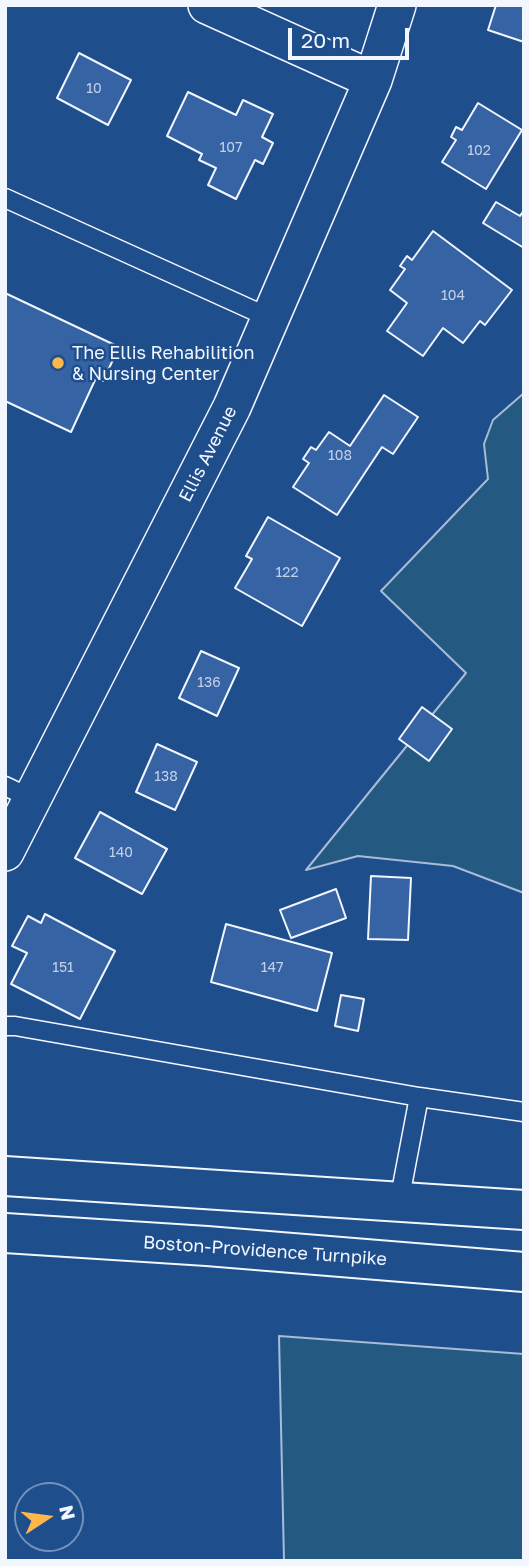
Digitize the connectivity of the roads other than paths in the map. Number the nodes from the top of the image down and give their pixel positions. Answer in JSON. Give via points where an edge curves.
{"nodes":[{"id":1,"x":207,"y":5,"type":"edge"},
{"id":2,"x":397,"y":5,"type":"edge"},
{"id":3,"x":373,"y":80,"type":"junction"},
{"id":4,"x":5,"y":198,"type":"edge"},
{"id":5,"x":270,"y":318,"type":"junction"},
{"id":6,"x":19,"y":793,"type":"edge"},
{"id":7,"x":5,"y":852,"type":"edge"},
{"id":8,"x":5,"y":1026,"type":"edge"},
{"id":9,"x":419,"y":1097,"type":"junction"},
{"id":10,"x":524,"y":1112,"type":"edge"},
{"id":11,"x":13,"y":1171,"type":"edge"},
{"id":12,"x":399,"y":1202,"type":"junction"},
{"id":13,"x":524,"y":1209,"type":"edge"},
{"id":14,"x":5,"y":1233,"type":"edge"},
{"id":15,"x":524,"y":1272,"type":"edge"}],
"edges":[{"from":1,"to":3,"type":"street"},
{"from":2,"to":3,"type":"street","name":"Ellis Avenue"},
{"from":3,"to":5,"type":"street","name":"Ellis Avenue"},
{"from":4,"to":5,"type":"lane"},
{"from":5,"to":6,"type":"street","name":"Ellis Avenue","via":[[232,407]]},
{"from":6,"to":7,"type":"street","name":"Ellis Avenue"},
{"from":8,"to":9,"type":"lane"},
{"from":9,"to":10,"type":"lane"},
{"from":9,"to":12,"type":"lane"},
{"from":11,"to":12,"type":"main road"},
{"from":12,"to":13,"type":"main road"},
{"from":14,"to":15,"type":"main road","name":"Boston-Providence Turnpike"}]}
